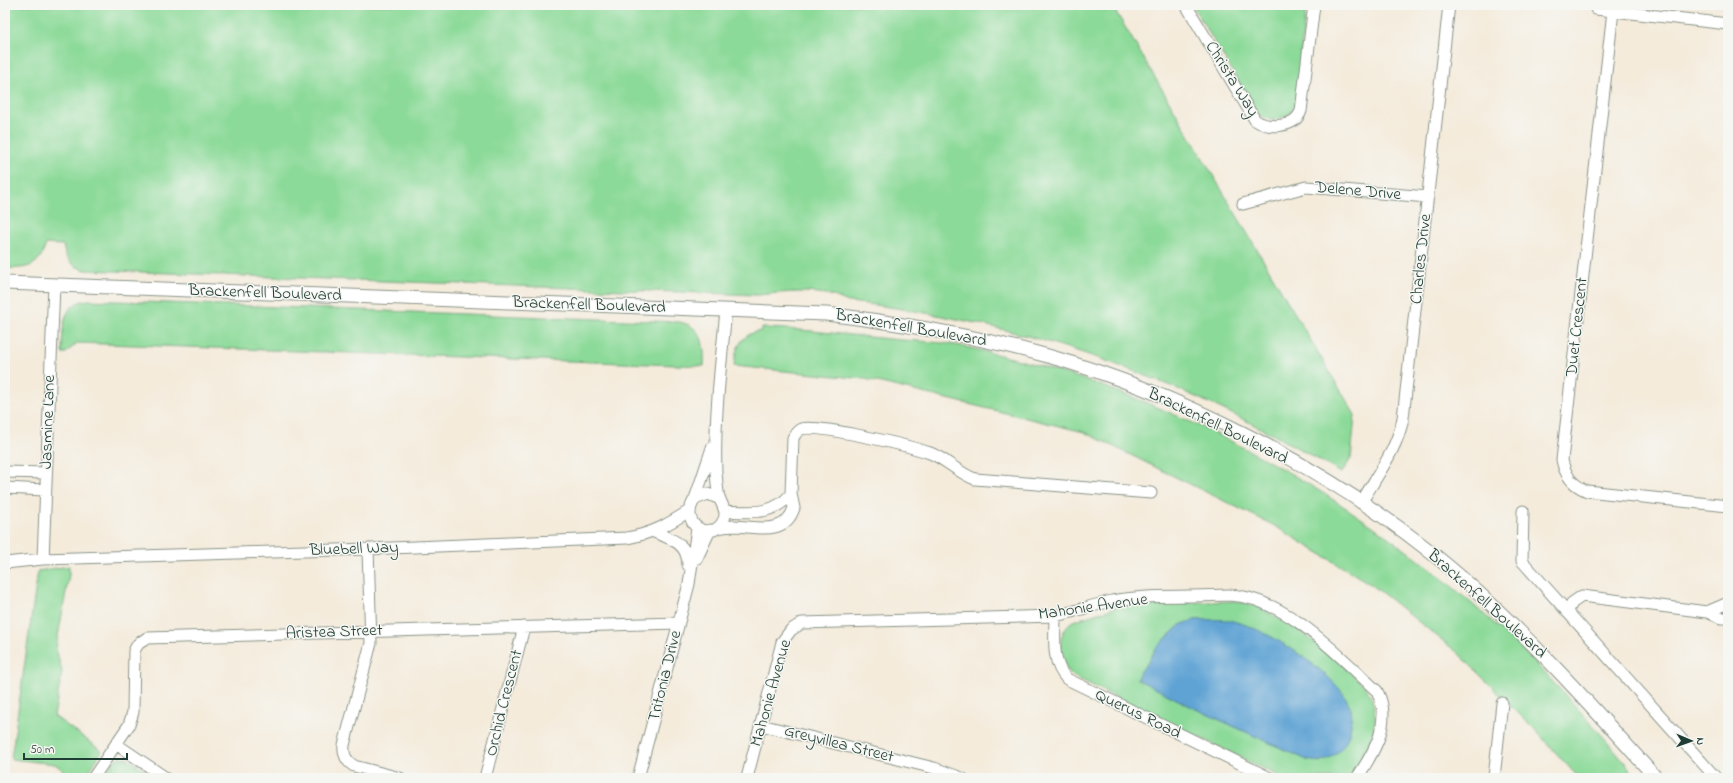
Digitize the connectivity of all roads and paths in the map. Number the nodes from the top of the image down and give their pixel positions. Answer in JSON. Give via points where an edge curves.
{"nodes":[{"id":1,"x":1186,"y":5,"type":"edge"},
{"id":2,"x":1314,"y":5,"type":"edge"},
{"id":3,"x":1449,"y":5,"type":"edge"},
{"id":4,"x":1596,"y":9,"type":"dead end"},
{"id":5,"x":1613,"y":11,"type":"junction"},
{"id":6,"x":1728,"y":24,"type":"edge"},
{"id":7,"x":1428,"y":197,"type":"junction"},
{"id":8,"x":1243,"y":204,"type":"dead end"},
{"id":9,"x":5,"y":283,"type":"edge"},
{"id":10,"x":54,"y":285,"type":"junction"},
{"id":11,"x":726,"y":310,"type":"junction"},
{"id":12,"x":715,"y":438,"type":"junction"},
{"id":13,"x":5,"y":472,"type":"edge"},
{"id":14,"x":46,"y":473,"type":"junction"},
{"id":15,"x":5,"y":488,"type":"edge"},
{"id":16,"x":46,"y":490,"type":"junction"},
{"id":17,"x":1151,"y":493,"type":"dead end"},
{"id":18,"x":791,"y":494,"type":"junction"},
{"id":19,"x":695,"y":499,"type":"junction"},
{"id":20,"x":720,"y":499,"type":"junction"},
{"id":21,"x":1361,"y":503,"type":"junction"},
{"id":22,"x":1728,"y":506,"type":"edge"},
{"id":23,"x":689,"y":511,"type":"junction"},
{"id":24,"x":725,"y":511,"type":"junction"},
{"id":25,"x":1523,"y":511,"type":"dead end"},
{"id":26,"x":696,"y":526,"type":"junction"},
{"id":27,"x":713,"y":529,"type":"junction"},
{"id":28,"x":659,"y":530,"type":"junction"},
{"id":29,"x":368,"y":549,"type":"junction"},
{"id":30,"x":43,"y":559,"type":"junction"},
{"id":31,"x":5,"y":563,"type":"edge"},
{"id":32,"x":690,"y":579,"type":"junction"},
{"id":33,"x":1728,"y":603,"type":"edge"},
{"id":34,"x":1567,"y":612,"type":"junction"},
{"id":35,"x":1707,"y":612,"type":"junction"},
{"id":36,"x":1055,"y":616,"type":"junction"},
{"id":37,"x":1728,"y":618,"type":"edge"},
{"id":38,"x":678,"y":623,"type":"junction"},
{"id":39,"x":524,"y":627,"type":"junction"},
{"id":40,"x":371,"y":631,"type":"junction"},
{"id":41,"x":1502,"y":703,"type":"dead end"},
{"id":42,"x":761,"y":725,"type":"junction"},
{"id":43,"x":116,"y":744,"type":"junction"},
{"id":44,"x":1635,"y":755,"type":"junction"},
{"id":45,"x":93,"y":778,"type":"edge"},
{"id":46,"x":166,"y":778,"type":"edge"},
{"id":47,"x":400,"y":778,"type":"edge"},
{"id":48,"x":485,"y":778,"type":"edge"},
{"id":49,"x":638,"y":778,"type":"edge"},
{"id":50,"x":747,"y":778,"type":"edge"},
{"id":51,"x":962,"y":778,"type":"edge"},
{"id":52,"x":1270,"y":778,"type":"edge"},
{"id":53,"x":1357,"y":778,"type":"edge"},
{"id":54,"x":1494,"y":778,"type":"edge"},
{"id":55,"x":1645,"y":778,"type":"edge"},
{"id":56,"x":1656,"y":778,"type":"edge"},
{"id":57,"x":1716,"y":778,"type":"edge"}],
"edges":[{"from":1,"to":2,"type":"street","name":"Christa Way","via":[[1255,120],[1261,124],[1273,125],[1294,121],[1300,116]]},
{"from":3,"to":7,"type":"street","name":"Charles Drive"},
{"from":4,"to":5,"type":"street"},
{"from":5,"to":6,"type":"street"},
{"from":5,"to":22,"type":"street","name":"Duet Crescent","via":[[1563,467],[1575,485],[1587,491]]},
{"from":7,"to":8,"type":"street","name":"Delene Drive","via":[[1306,187]]},
{"from":7,"to":21,"type":"street","name":"Charles Drive","via":[[1400,434],[1393,451]]},
{"from":9,"to":10,"type":"street","name":"Brackenfell Boulevard"},
{"from":10,"to":11,"type":"street","name":"Brackenfell Boulevard"},
{"from":10,"to":14,"type":"street","name":"Jasmine Lane"},
{"from":11,"to":12,"type":"street"},
{"from":11,"to":21,"type":"street","name":"Brackenfell Boulevard","via":[[826,314],[890,322],[1049,356],[1150,392],[1213,420],[1267,446]]},
{"from":12,"to":19,"type":"street"},
{"from":12,"to":20,"type":"street"},
{"from":13,"to":14,"type":"street"},
{"from":14,"to":16,"type":"street","name":"Jasmine Lane"},
{"from":15,"to":16,"type":"street"},
{"from":16,"to":30,"type":"street","name":"Jasmine Lane"},
{"from":17,"to":18,"type":"street","via":[[974,479],[931,453],[824,428],[802,429],[795,435]]},
{"from":18,"to":24,"type":"street","via":[[781,504],[769,510]]},
{"from":18,"to":27,"type":"street","via":[[793,511],[787,520],[776,527],[770,529],[734,526]]},
{"from":19,"to":20,"type":"street","via":[[708,494]]},
{"from":19,"to":23,"type":"street"},
{"from":20,"to":24,"type":"street"},
{"from":21,"to":44,"type":"street","name":"Brackenfell Boulevard","via":[[1422,546],[1484,598],[1547,658]]},
{"from":23,"to":26,"type":"street","via":[[690,519]]},
{"from":23,"to":28,"type":"street"},
{"from":24,"to":27,"type":"street","via":[[722,524]]},
{"from":25,"to":34,"type":"street","via":[[1522,561]]},
{"from":26,"to":27,"type":"street"},
{"from":26,"to":28,"type":"street"},
{"from":26,"to":32,"type":"street","name":"Tritonia Drive"},
{"from":27,"to":32,"type":"street","name":"Tritonia Drive","via":[[704,540]]},
{"from":28,"to":29,"type":"street","name":"Bluebell Way","via":[[628,538]]},
{"from":28,"to":32,"type":"street","via":[[684,548],[688,558]]},
{"from":29,"to":30,"type":"street","name":"Bluebell Way"},
{"from":29,"to":40,"type":"street"},
{"from":30,"to":31,"type":"street","name":"Bluebell Way"},
{"from":32,"to":38,"type":"street","name":"Tritonia Drive"},
{"from":33,"to":35,"type":"street"},
{"from":34,"to":35,"type":"street","via":[[1572,603],[1582,596]]},
{"from":34,"to":57,"type":"street"},
{"from":35,"to":37,"type":"street"},
{"from":36,"to":42,"type":"street","name":"Mahonie Avenue","via":[[802,623],[791,630],[782,642]]},
{"from":36,"to":52,"type":"street","name":"Querus Road","via":[[1057,664],[1067,679]]},
{"from":36,"to":53,"type":"street","name":"Mahonie Avenue","via":[[1111,601],[1129,599],[1242,596],[1273,607],[1319,637],[1377,691],[1382,700],[1384,713],[1381,732],[1371,756]]},
{"from":38,"to":39,"type":"street","name":"Aristea Street"},
{"from":38,"to":49,"type":"street","name":"Tritonia Drive"},
{"from":39,"to":40,"type":"street","name":"Aristea Street"},
{"from":39,"to":48,"type":"street","name":"Orchid Crescent"},
{"from":40,"to":43,"type":"street","name":"Aristea Street","via":[[146,638],[134,651],[132,712],[129,725]]},
{"from":40,"to":47,"type":"street","via":[[371,643],[344,745],[344,755],[354,766]]},
{"from":41,"to":54,"type":"street"},
{"from":42,"to":50,"type":"street","name":"Mahonie Avenue"},
{"from":42,"to":51,"type":"street","name":"Greyvillea Street","via":[[927,766]]},
{"from":43,"to":45,"type":"street","name":"Aristea Street"},
{"from":43,"to":46,"type":"street"},
{"from":44,"to":55,"type":"street","name":"Brackenfell Boulevard"},
{"from":44,"to":56,"type":"street","name":"Brackenfell Boulevard"}]}
